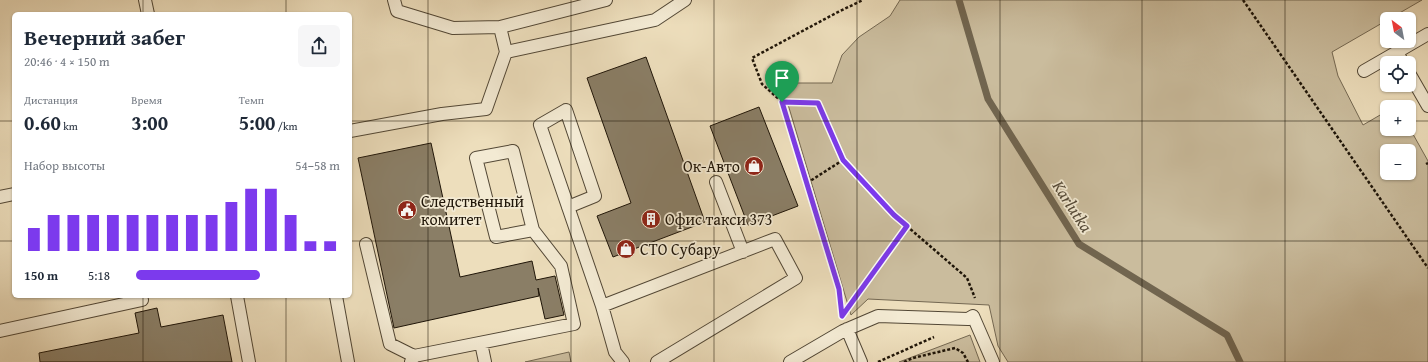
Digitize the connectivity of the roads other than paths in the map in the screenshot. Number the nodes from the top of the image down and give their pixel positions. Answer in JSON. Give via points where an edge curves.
{"nodes":[{"id":1,"x":145,"y":0,"type":"edge"},
{"id":2,"x":394,"y":0,"type":"edge"},
{"id":3,"x":606,"y":0,"type":"edge"},
{"id":4,"x":685,"y":0,"type":"edge"},
{"id":5,"x":148,"y":12,"type":"edge"},
{"id":6,"x":500,"y":27,"type":"junction"},
{"id":7,"x":1428,"y":34,"type":"edge"},
{"id":8,"x":506,"y":52,"type":"junction"},
{"id":9,"x":1402,"y":56,"type":"edge"},
{"id":10,"x":1380,"y":65,"type":"edge"},
{"id":11,"x":1364,"y":71,"type":"dead end"},
{"id":12,"x":1416,"y":84,"type":"edge"},
{"id":13,"x":1427,"y":102,"type":"edge"},
{"id":14,"x":352,"y":131,"type":"edge"},
{"id":15,"x":716,"y":182,"type":"dead end"},
{"id":16,"x":12,"y":194,"type":"edge"},
{"id":17,"x":0,"y":197,"type":"edge"},
{"id":18,"x":568,"y":207,"type":"junction"},
{"id":19,"x":533,"y":230,"type":"junction"},
{"id":20,"x":366,"y":244,"type":"dead end"},
{"id":21,"x":742,"y":252,"type":"junction"},
{"id":22,"x":237,"y":298,"type":"edge"},
{"id":23,"x":336,"y":298,"type":"edge"},
{"id":24,"x":142,"y":300,"type":"dead end"},
{"id":25,"x":602,"y":306,"type":"junction"},
{"id":26,"x":847,"y":330,"type":"junction"},
{"id":27,"x":0,"y":331,"type":"edge"},
{"id":28,"x":481,"y":343,"type":"junction"},
{"id":29,"x":413,"y":359,"type":"edge"},
{"id":30,"x":989,"y":359,"type":"edge"},
{"id":31,"x":249,"y":362,"type":"edge"},
{"id":32,"x":348,"y":362,"type":"edge"},
{"id":33,"x":485,"y":362,"type":"edge"},
{"id":34,"x":622,"y":362,"type":"edge"},
{"id":35,"x":657,"y":362,"type":"edge"},
{"id":36,"x":790,"y":362,"type":"edge"},
{"id":37,"x":861,"y":362,"type":"edge"}],
"edges":[{"from":1,"to":5,"type":"lane"},
{"from":2,"to":6,"type":"lane","via":[[397,11],[453,28]]},
{"from":3,"to":6,"type":"lane"},
{"from":4,"to":8,"type":"lane","via":[[655,20]]},
{"from":6,"to":8,"type":"lane"},
{"from":7,"to":9,"type":"lane"},
{"from":8,"to":14,"type":"lane","via":[[486,110],[442,114]]},
{"from":10,"to":11,"type":"lane"},
{"from":12,"to":13,"type":"lane"},
{"from":15,"to":21,"type":"lane"},
{"from":16,"to":17,"type":"lane"},
{"from":18,"to":18,"type":"lane","via":[[540,124],[566,110],[595,196]]},
{"from":18,"to":25,"type":"lane"},
{"from":19,"to":19,"type":"lane","via":[[513,151],[476,158],[496,237]]},
{"from":19,"to":28,"type":"lane","via":[[562,266],[574,324]]},
{"from":20,"to":29,"type":"lane","via":[[390,344]]},
{"from":21,"to":25,"type":"lane"},
{"from":21,"to":35,"type":"lane","via":[[775,239],[796,278]]},
{"from":22,"to":31,"type":"lane"},
{"from":23,"to":32,"type":"lane"},
{"from":24,"to":27,"type":"lane"},
{"from":25,"to":34,"type":"lane","via":[[615,352]]},
{"from":26,"to":30,"type":"lane","via":[[878,316],[968,319],[973,316]]},
{"from":26,"to":36,"type":"lane"},
{"from":26,"to":37,"type":"lane"},
{"from":28,"to":29,"type":"lane"},
{"from":28,"to":33,"type":"lane"}]}
